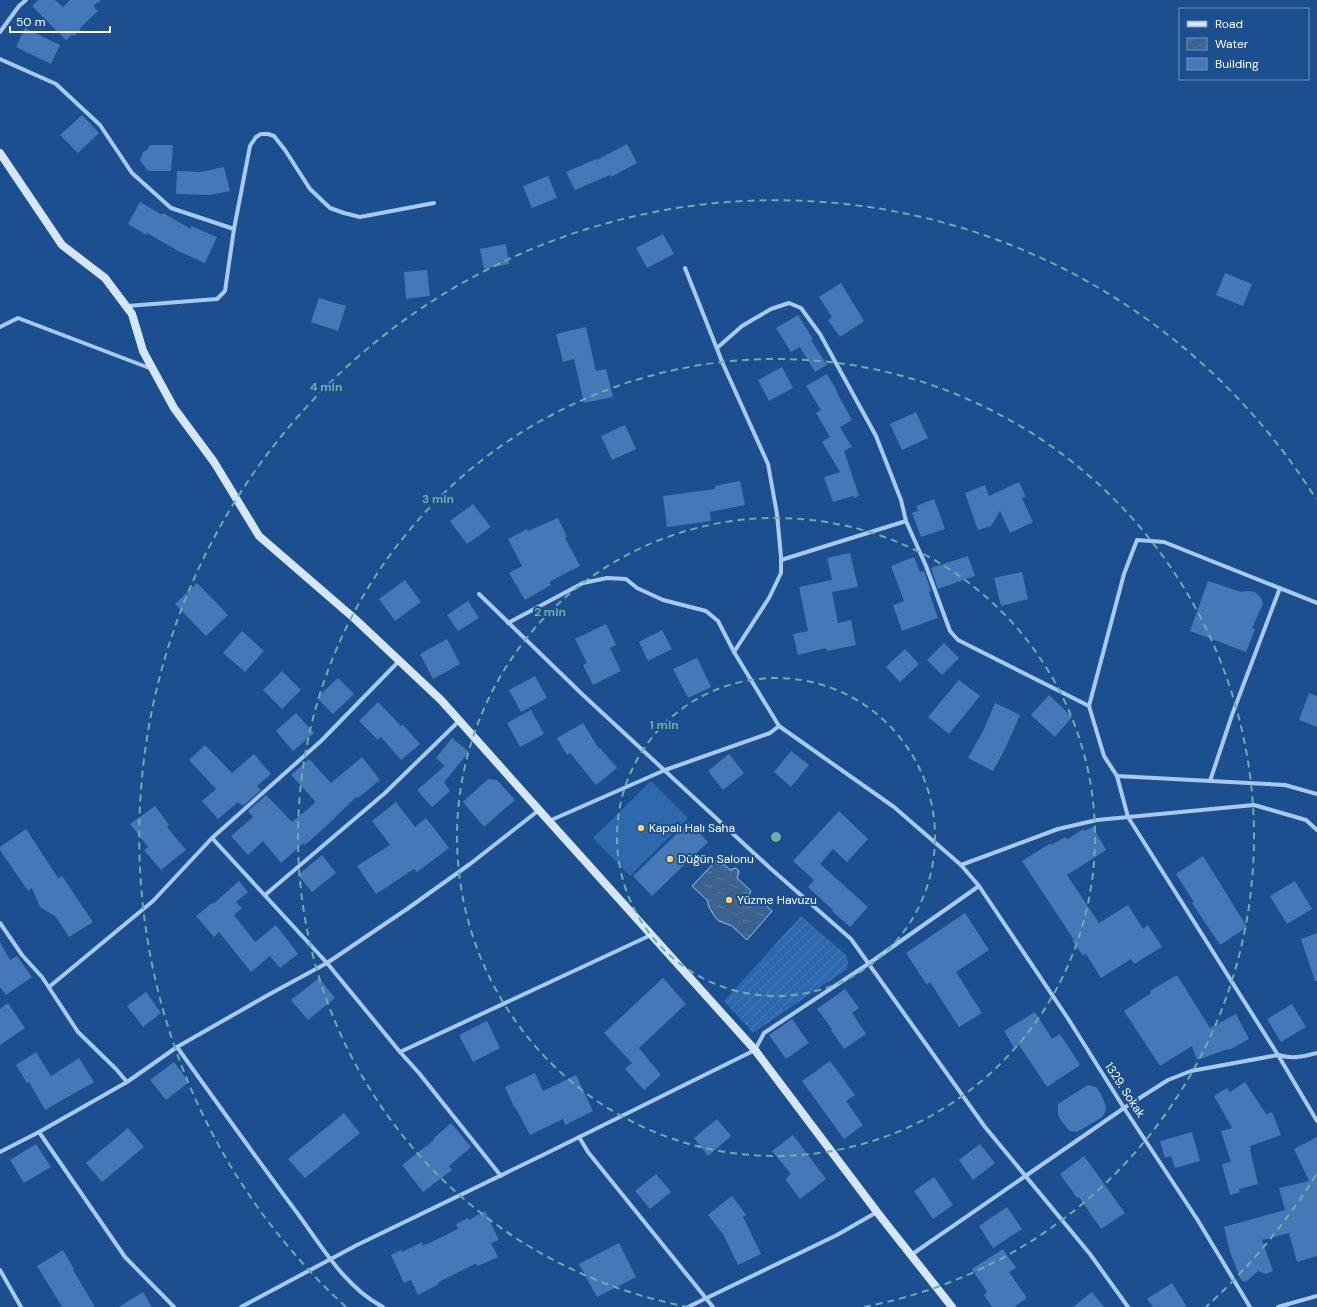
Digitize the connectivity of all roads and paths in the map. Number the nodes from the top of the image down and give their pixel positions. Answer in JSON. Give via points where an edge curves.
{"nodes":[{"id":1,"x":26,"y":0,"type":"edge"},
{"id":2,"x":0,"y":32,"type":"edge"},
{"id":3,"x":0,"y":59,"type":"edge"},
{"id":4,"x":0,"y":153,"type":"edge"},
{"id":5,"x":434,"y":203,"type":"dead end"},
{"id":6,"x":234,"y":229,"type":"junction"},
{"id":7,"x":685,"y":268,"type":"dead end"},
{"id":8,"x":126,"y":306,"type":"junction"},
{"id":9,"x":0,"y":327,"type":"edge"},
{"id":10,"x":717,"y":348,"type":"junction"},
{"id":11,"x":153,"y":370,"type":"junction"},
{"id":12,"x":906,"y":522,"type":"junction"},
{"id":13,"x":781,"y":560,"type":"junction"},
{"id":14,"x":1280,"y":588,"type":"junction"},
{"id":15,"x":478,"y":594,"type":"dead end"},
{"id":16,"x":1317,"y":603,"type":"edge"},
{"id":17,"x":508,"y":623,"type":"junction"},
{"id":18,"x":734,"y":652,"type":"junction"},
{"id":19,"x":399,"y":661,"type":"junction"},
{"id":20,"x":1089,"y":706,"type":"junction"},
{"id":21,"x":459,"y":720,"type":"junction"},
{"id":22,"x":779,"y":726,"type":"junction"},
{"id":23,"x":665,"y":770,"type":"junction"},
{"id":24,"x":1117,"y":776,"type":"junction"},
{"id":25,"x":1210,"y":781,"type":"junction"},
{"id":26,"x":1317,"y":794,"type":"edge"},
{"id":27,"x":539,"y":810,"type":"junction"},
{"id":28,"x":1128,"y":817,"type":"junction"},
{"id":29,"x":549,"y":820,"type":"junction"},
{"id":30,"x":1317,"y":830,"type":"edge"},
{"id":31,"x":212,"y":838,"type":"junction"},
{"id":32,"x":961,"y":865,"type":"junction"},
{"id":33,"x":979,"y":886,"type":"junction"},
{"id":34,"x":265,"y":895,"type":"junction"},
{"id":35,"x":0,"y":923,"type":"edge"},
{"id":36,"x":651,"y":934,"type":"junction"},
{"id":37,"x":327,"y":963,"type":"junction"},
{"id":38,"x":868,"y":964,"type":"junction"},
{"id":39,"x":49,"y":988,"type":"junction"},
{"id":40,"x":177,"y":1047,"type":"junction"},
{"id":41,"x":755,"y":1050,"type":"junction"},
{"id":42,"x":400,"y":1052,"type":"junction"},
{"id":43,"x":1317,"y":1053,"type":"edge"},
{"id":44,"x":1278,"y":1055,"type":"junction"},
{"id":45,"x":127,"y":1082,"type":"junction"},
{"id":46,"x":1124,"y":1108,"type":"junction"},
{"id":47,"x":1317,"y":1121,"type":"edge"},
{"id":48,"x":39,"y":1132,"type":"junction"},
{"id":49,"x":579,"y":1137,"type":"junction"},
{"id":50,"x":0,"y":1152,"type":"edge"},
{"id":51,"x":501,"y":1176,"type":"junction"},
{"id":52,"x":1026,"y":1177,"type":"junction"},
{"id":53,"x":876,"y":1212,"type":"junction"},
{"id":54,"x":912,"y":1255,"type":"junction"},
{"id":55,"x":331,"y":1259,"type":"junction"},
{"id":56,"x":0,"y":1270,"type":"edge"},
{"id":57,"x":1317,"y":1296,"type":"edge"},
{"id":58,"x":706,"y":1298,"type":"junction"},
{"id":59,"x":21,"y":1307,"type":"edge"},
{"id":60,"x":174,"y":1307,"type":"edge"},
{"id":61,"x":241,"y":1307,"type":"edge"},
{"id":62,"x":383,"y":1307,"type":"edge"},
{"id":63,"x":688,"y":1307,"type":"edge"},
{"id":64,"x":713,"y":1307,"type":"edge"},
{"id":65,"x":952,"y":1307,"type":"edge"},
{"id":66,"x":1128,"y":1307,"type":"edge"},
{"id":67,"x":1250,"y":1307,"type":"edge"},
{"id":68,"x":1278,"y":1307,"type":"edge"}],
"edges":[{"from":1,"to":2,"type":"street"},
{"from":3,"to":6,"type":"street","via":[[56,84],[100,125],[132,173],[171,208]]},
{"from":4,"to":8,"type":"street","via":[[62,245],[105,278]]},
{"from":5,"to":6,"type":"street","via":[[360,217],[330,208],[310,189],[274,136],[261,134],[250,146]]},
{"from":6,"to":8,"type":"street","via":[[225,290],[217,299]]},
{"from":7,"to":10,"type":"street"},
{"from":8,"to":11,"type":"street","via":[[132,314],[142,351]]},
{"from":9,"to":11,"type":"street","via":[[18,318]]},
{"from":10,"to":12,"type":"street","via":[[742,326],[771,309],[789,303],[801,308],[820,334],[876,436],[901,500]]},
{"from":10,"to":13,"type":"street","via":[[768,464],[777,514]]},
{"from":11,"to":19,"type":"street","via":[[174,408],[214,462],[259,536],[355,619]]},
{"from":12,"to":13,"type":"street"},
{"from":12,"to":20,"type":"street","via":[[954,636]]},
{"from":13,"to":18,"type":"street","via":[[781,573],[769,598]]},
{"from":14,"to":16,"type":"street"},
{"from":14,"to":20,"type":"street","via":[[1164,542],[1137,540],[1124,574]]},
{"from":14,"to":25,"type":"street"},
{"from":15,"to":17,"type":"street"},
{"from":17,"to":18,"type":"street","via":[[583,583],[607,578],[626,579],[637,588],[663,600],[706,611],[718,621]]},
{"from":17,"to":23,"type":"street"},
{"from":18,"to":22,"type":"street"},
{"from":19,"to":21,"type":"street"},
{"from":19,"to":31,"type":"street","via":[[321,741]]},
{"from":20,"to":24,"type":"street","via":[[1104,756]]},
{"from":21,"to":27,"type":"street"},
{"from":21,"to":34,"type":"street","via":[[385,793]]},
{"from":22,"to":23,"type":"street","via":[[770,733]]},
{"from":22,"to":32,"type":"street","name":"1329. Sokak","via":[[894,807]]},
{"from":23,"to":29,"type":"street"},
{"from":23,"to":38,"type":"street","via":[[851,939]]},
{"from":24,"to":25,"type":"street"},
{"from":24,"to":28,"type":"street"},
{"from":25,"to":26,"type":"street","via":[[1285,785]]},
{"from":27,"to":29,"type":"street"},
{"from":27,"to":37,"type":"street","via":[[470,864]]},
{"from":28,"to":30,"type":"street","via":[[1254,805],[1306,820]]},
{"from":28,"to":32,"type":"street","via":[[1097,820],[1058,829]]},
{"from":28,"to":44,"type":"street"},
{"from":29,"to":36,"type":"street"},
{"from":31,"to":34,"type":"street"},
{"from":31,"to":39,"type":"street","via":[[153,901]]},
{"from":32,"to":33,"type":"street","name":"1329. Sokak"},
{"from":33,"to":38,"type":"street"},
{"from":33,"to":46,"type":"street","name":"1329. Sokak","via":[[1067,1017]]},
{"from":34,"to":37,"type":"street"},
{"from":35,"to":39,"type":"street"},
{"from":36,"to":41,"type":"street"},
{"from":36,"to":42,"type":"street"},
{"from":37,"to":40,"type":"street"},
{"from":37,"to":42,"type":"street"},
{"from":38,"to":41,"type":"street","via":[[764,1033]]},
{"from":38,"to":52,"type":"street","via":[[985,1127]]},
{"from":39,"to":45,"type":"street","via":[[78,1032]]},
{"from":40,"to":45,"type":"street"},
{"from":40,"to":55,"type":"street"},
{"from":41,"to":49,"type":"street"},
{"from":41,"to":53,"type":"street"},
{"from":42,"to":51,"type":"street"},
{"from":43,"to":44,"type":"street","via":[[1288,1058]]},
{"from":44,"to":46,"type":"street","via":[[1191,1071],[1168,1080]]},
{"from":44,"to":47,"type":"street"},
{"from":45,"to":48,"type":"street"},
{"from":46,"to":52,"type":"street"},
{"from":46,"to":67,"type":"street","name":"1329. Sokak","via":[[1197,1219]]},
{"from":48,"to":50,"type":"street"},
{"from":48,"to":60,"type":"street","via":[[125,1257]]},
{"from":49,"to":51,"type":"street"},
{"from":49,"to":58,"type":"street","via":[[588,1152]]},
{"from":51,"to":55,"type":"street"},
{"from":52,"to":54,"type":"street"},
{"from":52,"to":66,"type":"street","via":[[1090,1254]]},
{"from":53,"to":54,"type":"street"},
{"from":53,"to":58,"type":"street","via":[[837,1235]]},
{"from":54,"to":65,"type":"street"},
{"from":55,"to":61,"type":"street"},
{"from":55,"to":62,"type":"street","via":[[355,1288]]},
{"from":56,"to":59,"type":"street"},
{"from":57,"to":68,"type":"street"},
{"from":58,"to":63,"type":"street"},
{"from":58,"to":64,"type":"street"}]}
